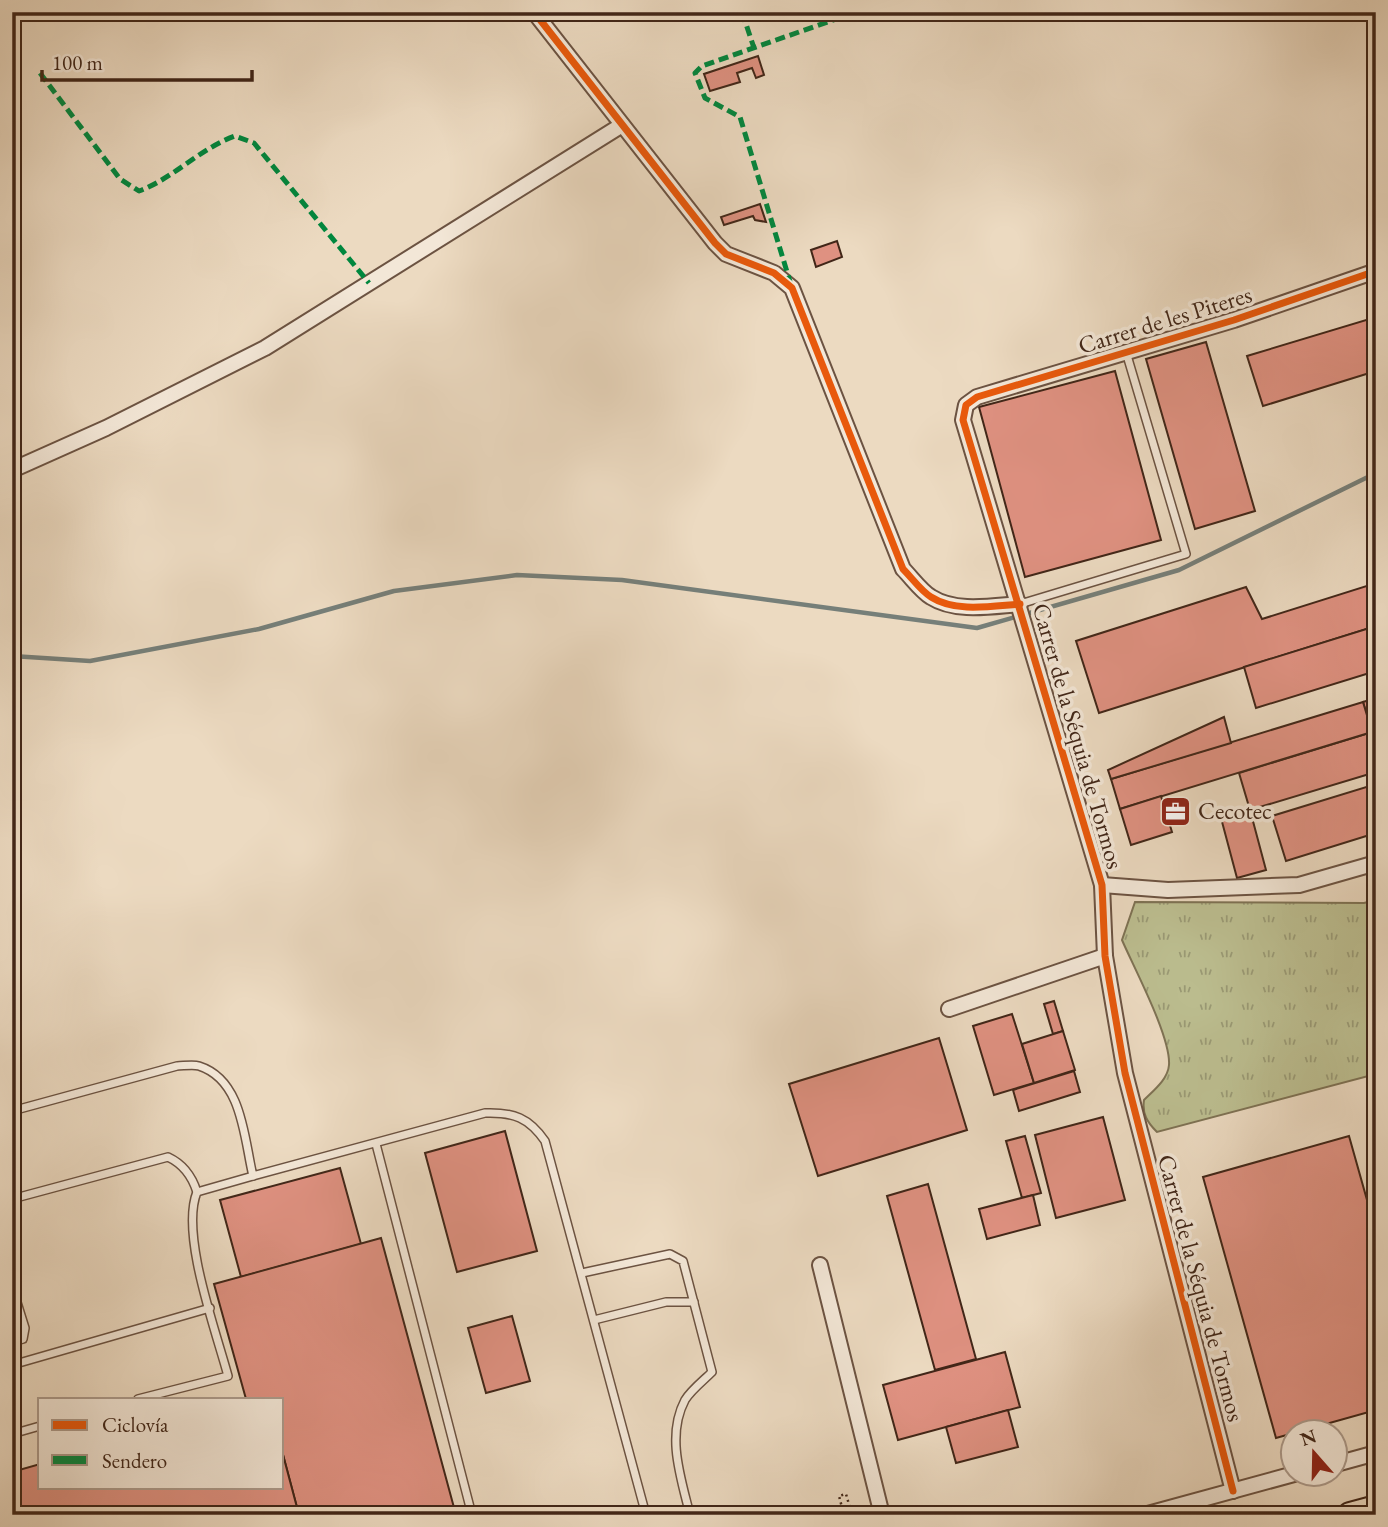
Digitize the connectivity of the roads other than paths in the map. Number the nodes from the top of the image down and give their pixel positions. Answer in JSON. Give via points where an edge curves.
{"nodes":[{"id":1,"x":534,"y":12,"type":"edge"},
{"id":2,"x":622,"y":125,"type":"junction"},
{"id":3,"x":1376,"y":271,"type":"edge"},
{"id":4,"x":1126,"y":352,"type":"junction"},
{"id":5,"x":966,"y":405,"type":"joint"},
{"id":6,"x":12,"y":470,"type":"edge"},
{"id":7,"x":1020,"y":604,"type":"junction"},
{"id":8,"x":1376,"y":863,"type":"edge"},
{"id":9,"x":1102,"y":885,"type":"junction"},
{"id":10,"x":1105,"y":956,"type":"junction"},
{"id":11,"x":949,"y":1009,"type":"dead end"},
{"id":12,"x":12,"y":1111,"type":"edge"},
{"id":13,"x":376,"y":1143,"type":"junction"},
{"id":14,"x":253,"y":1176,"type":"junction"},
{"id":15,"x":197,"y":1192,"type":"junction"},
{"id":16,"x":12,"y":1199,"type":"edge"},
{"id":17,"x":820,"y":1265,"type":"dead end"},
{"id":18,"x":582,"y":1273,"type":"junction"},
{"id":19,"x":15,"y":1296,"type":"dead end"},
{"id":20,"x":694,"y":1302,"type":"junction"},
{"id":21,"x":210,"y":1308,"type":"junction"},
{"id":22,"x":594,"y":1320,"type":"junction"},
{"id":23,"x":12,"y":1342,"type":"edge"},
{"id":24,"x":12,"y":1365,"type":"edge"},
{"id":25,"x":142,"y":1398,"type":"edge"},
{"id":26,"x":38,"y":1427,"type":"edge"},
{"id":27,"x":12,"y":1434,"type":"edge"},
{"id":28,"x":1376,"y":1453,"type":"edge"},
{"id":29,"x":1350,"y":1460,"type":"edge"},
{"id":30,"x":1280,"y":1478,"type":"edge"},
{"id":31,"x":1233,"y":1490,"type":"junction"},
{"id":32,"x":1376,"y":1508,"type":"edge"},
{"id":33,"x":472,"y":1515,"type":"edge"},
{"id":34,"x":646,"y":1515,"type":"edge"},
{"id":35,"x":690,"y":1515,"type":"edge"},
{"id":36,"x":882,"y":1515,"type":"edge"},
{"id":37,"x":1144,"y":1515,"type":"edge"},
{"id":38,"x":1350,"y":1515,"type":"edge"}],
"edges":[{"from":1,"to":2,"type":"street"},
{"from":2,"to":6,"type":"street","via":[[265,348]]},
{"from":2,"to":7,"type":"street","via":[[726,254],[774,273],[792,288],[903,569],[930,597],[949,604]]},
{"from":3,"to":4,"type":"street","name":"Carrer de les Piteres"},
{"from":4,"to":5,"type":"street","name":"Carrer de les Piteres","via":[[977,397]]},
{"from":4,"to":7,"type":"lane","via":[[1186,554]]},
{"from":5,"to":7,"type":"street","name":"Carrer de la Séquia de Tormos","via":[[963,420]]},
{"from":7,"to":9,"type":"street","name":"Carrer de la Séquia de Tormos"},
{"from":8,"to":9,"type":"street","via":[[1299,885],[1168,890]]},
{"from":9,"to":10,"type":"street","name":"Carrer de la Séquia de Tormos"},
{"from":10,"to":11,"type":"street"},
{"from":10,"to":31,"type":"street","name":"Carrer de la Séquia de Tormos","via":[[1125,1073]]},
{"from":12,"to":14,"type":"lane","via":[[177,1066],[199,1066],[220,1080],[236,1100]]},
{"from":13,"to":14,"type":"lane"},
{"from":13,"to":18,"type":"lane","via":[[485,1113],[511,1112],[533,1124],[545,1141]]},
{"from":13,"to":33,"type":"lane"},
{"from":14,"to":15,"type":"lane"},
{"from":15,"to":16,"type":"lane","via":[[193,1180],[168,1157]]},
{"from":15,"to":21,"type":"lane","via":[[194,1249]]},
{"from":17,"to":36,"type":"street"},
{"from":18,"to":20,"type":"lane","via":[[670,1254],[682,1261]]},
{"from":18,"to":22,"type":"lane"},
{"from":19,"to":23,"type":"lane","via":[[25,1328],[23,1339]]},
{"from":20,"to":22,"type":"lane","via":[[666,1302]]},
{"from":20,"to":35,"type":"lane","via":[[712,1371],[686,1400],[679,1422],[675,1455]]},
{"from":21,"to":24,"type":"lane"},
{"from":21,"to":25,"type":"lane","via":[[228,1376]]},
{"from":22,"to":34,"type":"lane"},
{"from":26,"to":27,"type":"lane"},
{"from":28,"to":29,"type":"street"},
{"from":30,"to":31,"type":"street"},
{"from":31,"to":37,"type":"street"},
{"from":32,"to":38,"type":"highway"}]}
